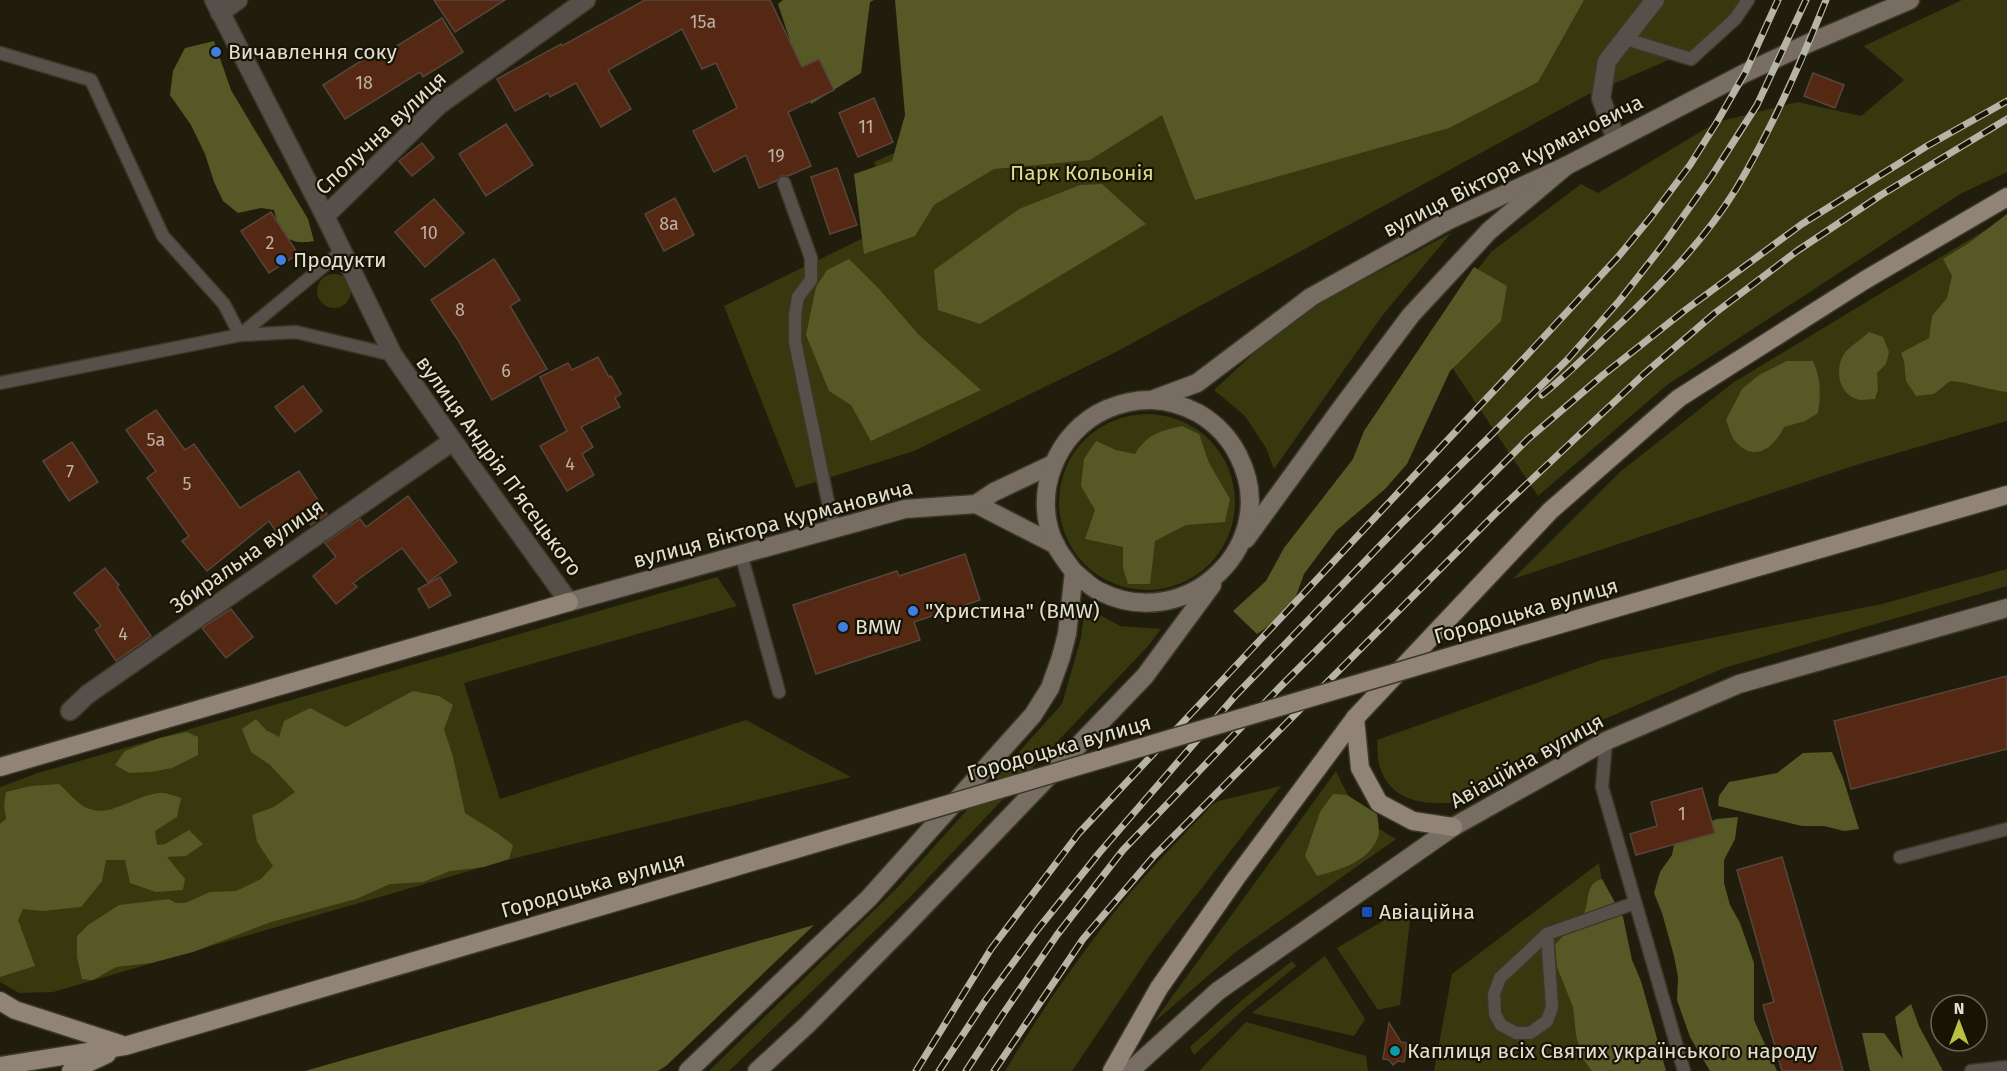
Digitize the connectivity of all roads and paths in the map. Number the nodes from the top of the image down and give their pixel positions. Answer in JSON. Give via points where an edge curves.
{"nodes":[{"id":1,"x":238,"y":0,"type":"edge"},
{"id":2,"x":586,"y":0,"type":"edge"},
{"id":3,"x":1655,"y":0,"type":"edge"},
{"id":4,"x":1748,"y":0,"type":"edge"},
{"id":5,"x":1910,"y":0,"type":"edge"},
{"id":6,"x":217,"y":6,"type":"edge"},
{"id":7,"x":1626,"y":39,"type":"junction"},
{"id":8,"x":0,"y":53,"type":"edge"},
{"id":9,"x":1616,"y":140,"type":"junction"},
{"id":10,"x":1566,"y":166,"type":"junction"},
{"id":11,"x":784,"y":183,"type":"dead end"},
{"id":12,"x":2007,"y":197,"type":"edge"},
{"id":13,"x":325,"y":216,"type":"junction"},
{"id":14,"x":342,"y":251,"type":"junction"},
{"id":15,"x":240,"y":334,"type":"junction"},
{"id":16,"x":393,"y":356,"type":"junction"},
{"id":17,"x":15,"y":381,"type":"junction"},
{"id":18,"x":0,"y":383,"type":"edge"},
{"id":19,"x":0,"y":392,"type":"edge"},
{"id":20,"x":1154,"y":399,"type":"junction"},
{"id":21,"x":453,"y":441,"type":"junction"},
{"id":22,"x":1053,"y":465,"type":"junction"},
{"id":23,"x":2007,"y":495,"type":"edge"},
{"id":24,"x":976,"y":504,"type":"junction"},
{"id":25,"x":835,"y":528,"type":"junction"},
{"id":26,"x":1056,"y":545,"type":"junction"},
{"id":27,"x":741,"y":554,"type":"junction"},
{"id":28,"x":1232,"y":559,"type":"junction"},
{"id":29,"x":1074,"y":572,"type":"junction"},
{"id":30,"x":569,"y":602,"type":"junction"},
{"id":31,"x":2007,"y":608,"type":"edge"},
{"id":32,"x":779,"y":692,"type":"dead end"},
{"id":33,"x":70,"y":711,"type":"dead end"},
{"id":34,"x":1354,"y":718,"type":"junction"},
{"id":35,"x":1606,"y":741,"type":"junction"},
{"id":36,"x":0,"y":767,"type":"edge"},
{"id":37,"x":1453,"y":827,"type":"junction"},
{"id":38,"x":2007,"y":829,"type":"edge"},
{"id":39,"x":1900,"y":857,"type":"dead end"},
{"id":40,"x":1635,"y":903,"type":"junction"},
{"id":41,"x":1547,"y":934,"type":"junction"},
{"id":42,"x":0,"y":1001,"type":"edge"},
{"id":43,"x":125,"y":1046,"type":"junction"},
{"id":44,"x":0,"y":1066,"type":"edge"},
{"id":45,"x":2007,"y":1067,"type":"edge"},
{"id":46,"x":71,"y":1071,"type":"edge"},
{"id":47,"x":688,"y":1071,"type":"edge"},
{"id":48,"x":757,"y":1071,"type":"edge"},
{"id":49,"x":1112,"y":1071,"type":"edge"},
{"id":50,"x":1130,"y":1071,"type":"edge"},
{"id":51,"x":1684,"y":1071,"type":"edge"},
{"id":52,"x":1971,"y":1071,"type":"edge"}],
"edges":[{"from":1,"to":6,"type":"street"},
{"from":2,"to":13,"type":"street","name":"Сполучна вулиця","via":[[438,105]]},
{"from":3,"to":7,"type":"street"},
{"from":4,"to":7,"type":"lane","via":[[1735,19],[1691,59]]},
{"from":5,"to":9,"type":"street","name":"вулиця Віктора Курмановича","via":[[1809,43]]},
{"from":6,"to":13,"type":"street","name":"вулиця Андрія Пʼясецького"},
{"from":7,"to":9,"type":"street","via":[[1607,61],[1601,98]]},
{"from":8,"to":15,"type":"lane","via":[[91,80],[164,236],[224,304]]},
{"from":9,"to":10,"type":"street","name":"вулиця Віктора Курмановича"},
{"from":10,"to":20,"type":"street","name":"вулиця Віктора Курмановича","via":[[1449,220],[1311,297],[1197,383]]},
{"from":10,"to":28,"type":"street","via":[[1489,231],[1411,315]]},
{"from":11,"to":25,"type":"lane","via":[[811,258],[811,280],[798,297],[795,342]]},
{"from":12,"to":34,"type":"main road","via":[[1865,280],[1679,398],[1550,510]]},
{"from":13,"to":14,"type":"street","name":"вулиця Андрія Пʼясецького"},
{"from":14,"to":15,"type":"lane"},
{"from":14,"to":16,"type":"street","name":"вулиця Андрія Пʼясецького"},
{"from":15,"to":16,"type":"lane","name":"вулиця Андрія Пʼясецького","via":[[296,332]]},
{"from":15,"to":17,"type":"lane","name":"вулиця Андрія Пʼясецького"},
{"from":16,"to":21,"type":"street","name":"вулиця Андрія Пʼясецького"},
{"from":17,"to":18,"type":"lane","name":"вулиця Андрія Пʼясецького"},
{"from":17,"to":19,"type":"lane"},
{"from":20,"to":22,"type":"street","via":[[1124,402],[1094,415],[1066,440]]},
{"from":20,"to":28,"type":"street","via":[[1183,406],[1210,420],[1231,441],[1245,468],[1250,497],[1247,527]]},
{"from":21,"to":30,"type":"street","name":"вулиця Андрія Пʼясецького"},
{"from":21,"to":33,"type":"street","name":"Збиральна вулиця","via":[[88,694]]},
{"from":22,"to":24,"type":"street","name":"вулиця Віктора Курмановича"},
{"from":22,"to":26,"type":"street","via":[[1046,501],[1047,519]]},
{"from":23,"to":43,"type":"main road","name":"Городоцька вулиця","bridge":true},
{"from":24,"to":25,"type":"street","name":"вулиця Віктора Курмановича","via":[[905,509]]},
{"from":24,"to":26,"type":"street"},
{"from":25,"to":27,"type":"street","name":"вулиця Віктора Курмановича"},
{"from":26,"to":29,"type":"street"},
{"from":27,"to":30,"type":"street","name":"вулиця Віктора Курмановича"},
{"from":27,"to":32,"type":"lane"},
{"from":28,"to":29,"type":"street","via":[[1215,578],[1189,595],[1159,603],[1128,602],[1099,591]]},
{"from":28,"to":48,"type":"street","via":[[1145,676],[903,928]]},
{"from":29,"to":47,"type":"street","via":[[1061,657],[1050,688],[1034,715],[869,898]]},
{"from":30,"to":36,"type":"main road"},
{"from":31,"to":35,"type":"street","name":"Авіаційна вулиця","via":[[1739,684]]},
{"from":34,"to":37,"type":"main road","via":[[1360,768],[1379,803],[1413,821]]},
{"from":34,"to":49,"type":"main road","via":[[1160,988]]},
{"from":35,"to":37,"type":"street","name":"Авіаційна вулиця"},
{"from":35,"to":40,"type":"lane","via":[[1602,787]]},
{"from":37,"to":50,"type":"street","name":"Авіаційна вулиця","via":[[1218,991]]},
{"from":38,"to":39,"type":"lane"},
{"from":40,"to":41,"type":"lane"},
{"from":40,"to":51,"type":"lane"},
{"from":41,"to":41,"type":"lane","via":[[1500,978],[1494,994],[1495,1014],[1502,1025],[1516,1033],[1530,1033],[1547,1021],[1552,1007]]},
{"from":42,"to":43,"type":"main road","via":[[15,1010]]},
{"from":43,"to":44,"type":"main road","name":"Городоцька вулиця"},
{"from":43,"to":46,"type":"main road","name":"Городоцька вулиця"},
{"from":45,"to":52,"type":"lane"}]}
